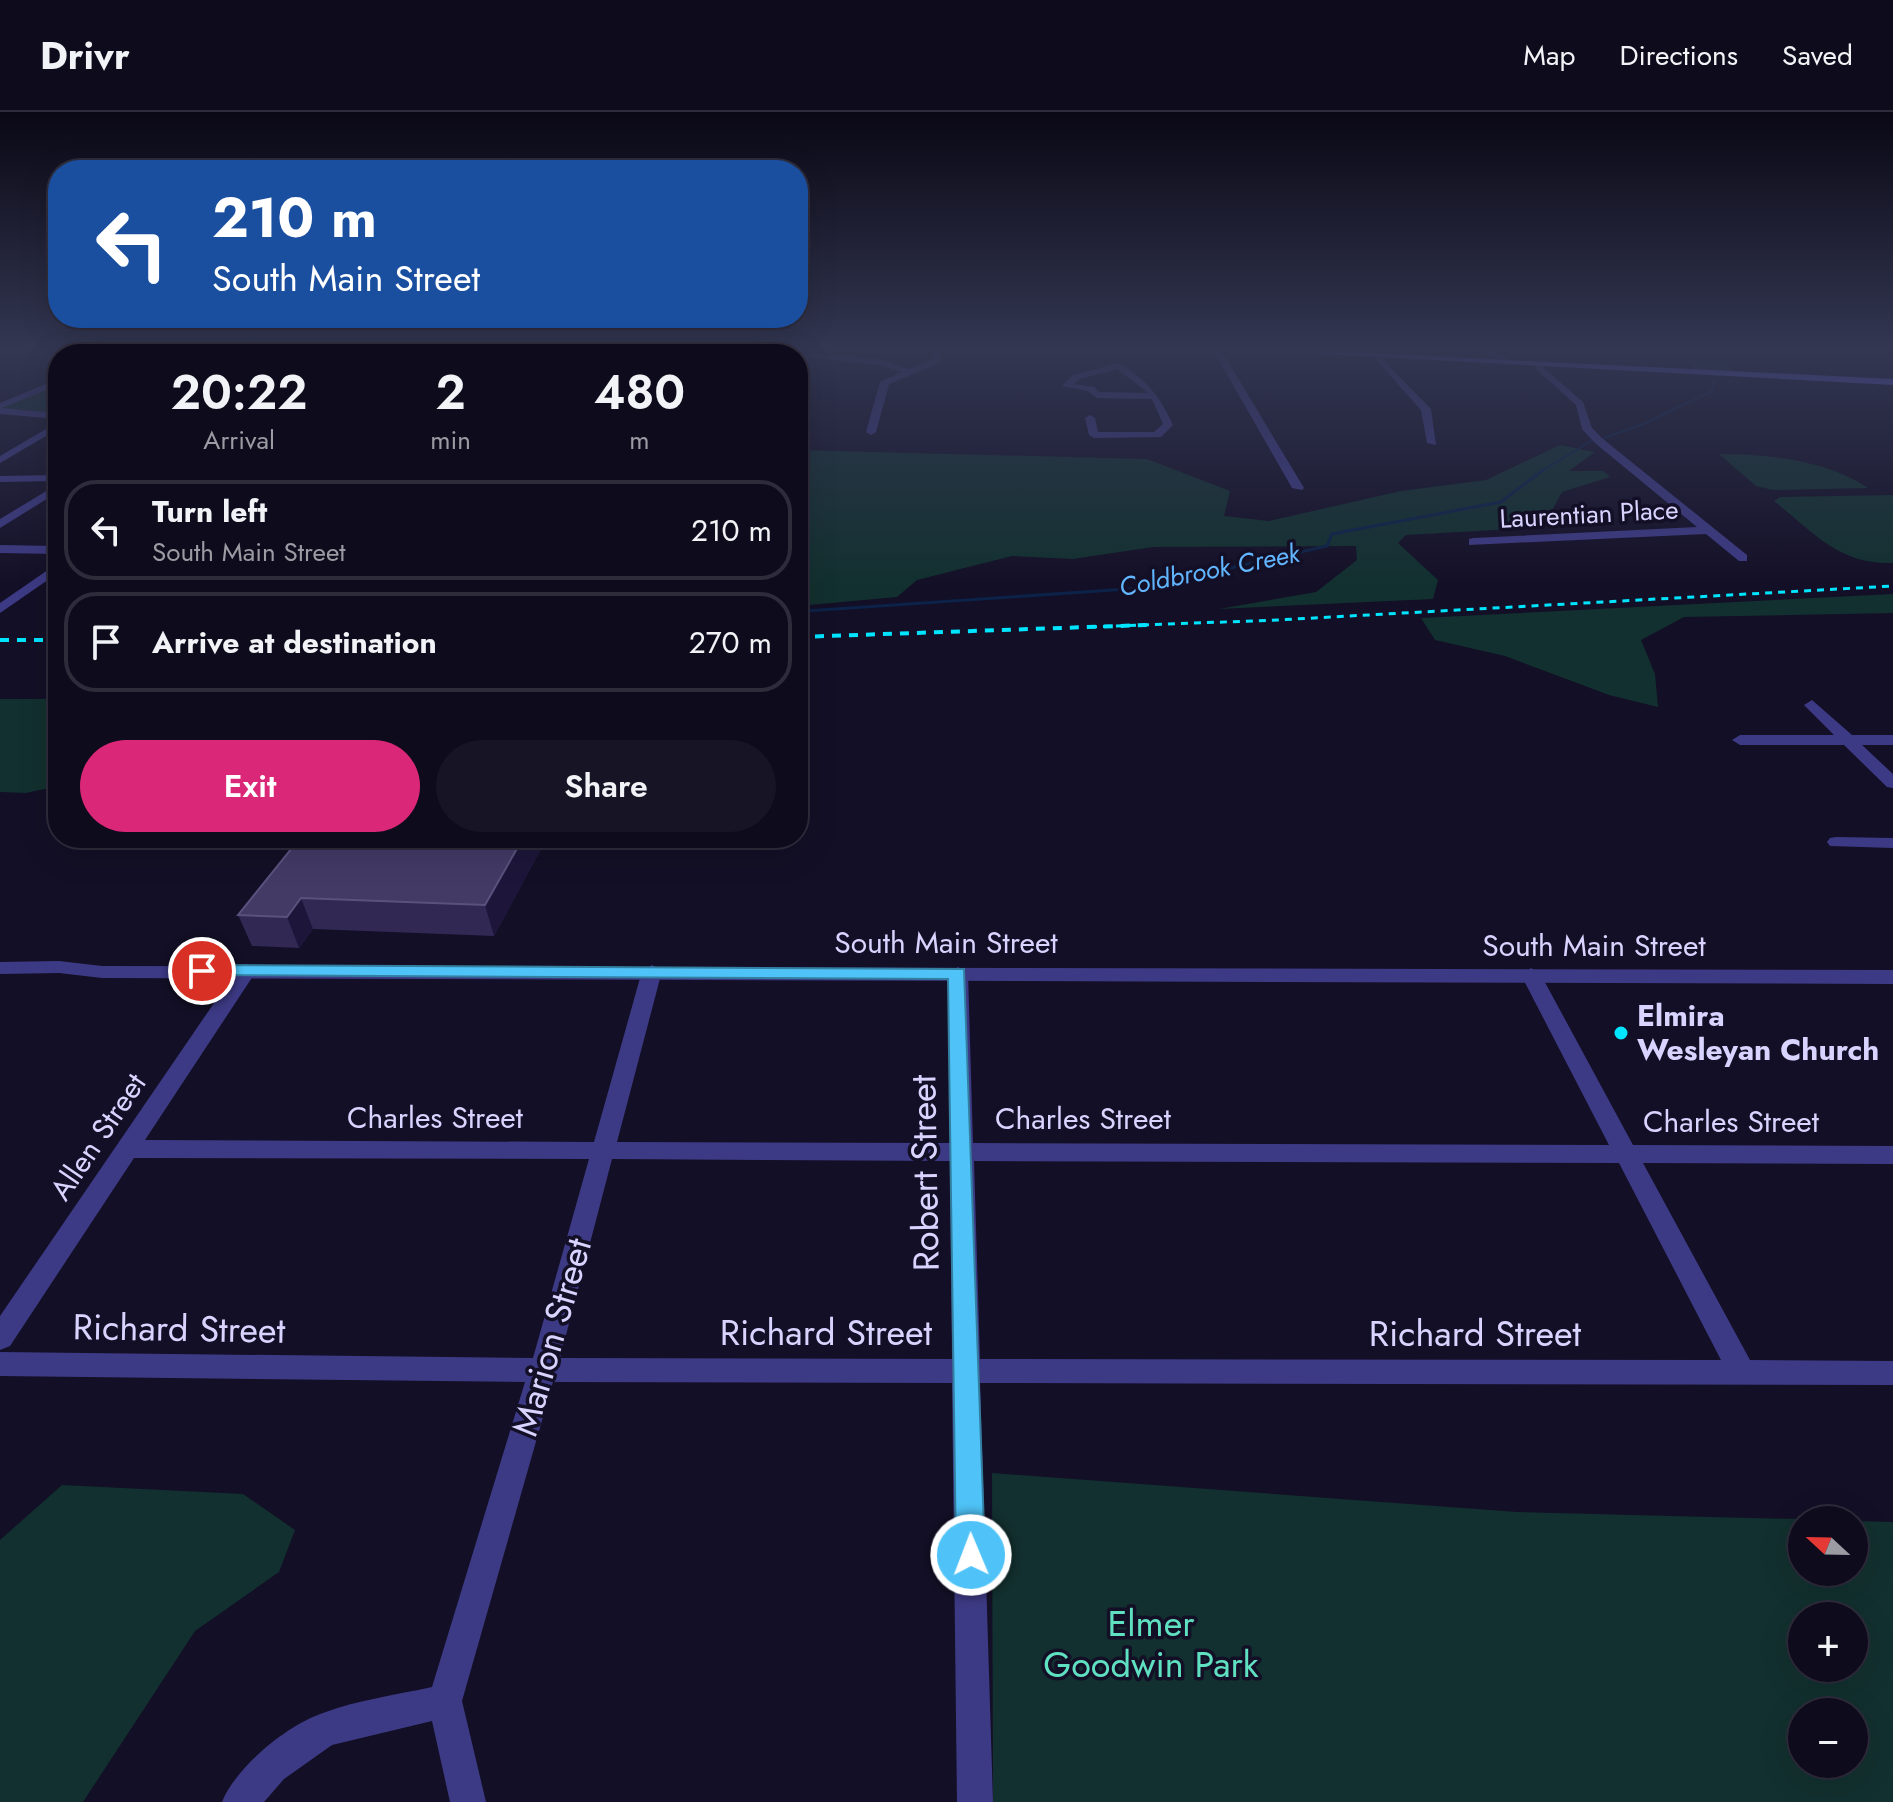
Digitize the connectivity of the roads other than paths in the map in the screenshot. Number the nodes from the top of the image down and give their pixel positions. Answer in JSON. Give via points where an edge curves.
{"nodes":[{"id":1,"x":872,"y":429,"type":"edge"},
{"id":2,"x":1093,"y":429,"type":"edge"},
{"id":3,"x":1164,"y":429,"type":"edge"},
{"id":4,"x":1263,"y":429,"type":"edge"},
{"id":5,"x":1430,"y":429,"type":"edge"},
{"id":6,"x":1587,"y":429,"type":"edge"},
{"id":7,"x":48,"y":431,"type":"edge"},
{"id":8,"x":871,"y":432,"type":"dead end"},
{"id":9,"x":1432,"y":443,"type":"dead end"},
{"id":10,"x":0,"y":460,"type":"edge"},
{"id":11,"x":48,"y":478,"type":"edge"},
{"id":12,"x":0,"y":479,"type":"edge"},
{"id":13,"x":1298,"y":488,"type":"dead end"},
{"id":14,"x":48,"y":493,"type":"edge"},
{"id":15,"x":0,"y":524,"type":"edge"},
{"id":16,"x":1706,"y":530,"type":"junction"},
{"id":17,"x":1473,"y":542,"type":"dead end"},
{"id":18,"x":0,"y":549,"type":"edge"},
{"id":19,"x":48,"y":550,"type":"edge"},
{"id":20,"x":1743,"y":558,"type":"dead end"},
{"id":21,"x":48,"y":574,"type":"edge"},
{"id":22,"x":0,"y":609,"type":"edge"},
{"id":23,"x":1812,"y":705,"type":"dead end"},
{"id":24,"x":1740,"y":740,"type":"dead end"},
{"id":25,"x":1849,"y":740,"type":"junction"},
{"id":26,"x":1893,"y":740,"type":"edge"},
{"id":27,"x":1893,"y":783,"type":"edge"},
{"id":28,"x":1836,"y":842,"type":"dead end"},
{"id":29,"x":1893,"y":843,"type":"edge"},
{"id":30,"x":0,"y":968,"type":"edge"},
{"id":31,"x":247,"y":970,"type":"junction"},
{"id":32,"x":652,"y":971,"type":"junction"},
{"id":33,"x":958,"y":973,"type":"junction"},
{"id":34,"x":1531,"y":975,"type":"junction"},
{"id":35,"x":1893,"y":977,"type":"edge"},
{"id":36,"x":128,"y":1149,"type":"junction"},
{"id":37,"x":960,"y":1150,"type":"junction"},
{"id":38,"x":604,"y":1151,"type":"junction"},
{"id":39,"x":1624,"y":1154,"type":"junction"},
{"id":40,"x":1893,"y":1155,"type":"edge"},
{"id":41,"x":0,"y":1338,"type":"edge"},
{"id":42,"x":0,"y":1364,"type":"edge"},
{"id":43,"x":543,"y":1370,"type":"junction"},
{"id":44,"x":967,"y":1370,"type":"junction"},
{"id":45,"x":1741,"y":1371,"type":"junction"},
{"id":46,"x":1893,"y":1373,"type":"edge"},
{"id":47,"x":445,"y":1701,"type":"junction"},
{"id":48,"x":240,"y":1802,"type":"edge"},
{"id":49,"x":468,"y":1802,"type":"edge"},
{"id":50,"x":975,"y":1802,"type":"edge"}],
"edges":[{"from":1,"to":8,"type":"street"},
{"from":2,"to":3,"type":"street","via":[[1094,435],[1157,435]]},
{"from":4,"to":13,"type":"street"},
{"from":5,"to":9,"type":"street"},
{"from":6,"to":16,"type":"street","name":"Laurentian Place"},
{"from":7,"to":10,"type":"street"},
{"from":11,"to":12,"type":"street"},
{"from":14,"to":15,"type":"street"},
{"from":16,"to":17,"type":"street","name":"Laurentian Place"},
{"from":16,"to":20,"type":"street","name":"Laurentian Place"},
{"from":18,"to":19,"type":"street"},
{"from":21,"to":22,"type":"street"},
{"from":23,"to":25,"type":"street"},
{"from":24,"to":25,"type":"street"},
{"from":25,"to":26,"type":"street"},
{"from":25,"to":27,"type":"street"},
{"from":28,"to":29,"type":"street"},
{"from":30,"to":31,"type":"street","name":"South Main Street"},
{"from":31,"to":32,"type":"street","name":"South Main Street"},
{"from":31,"to":36,"type":"street","name":"Allen Street"},
{"from":32,"to":33,"type":"street","name":"South Main Street"},
{"from":32,"to":38,"type":"street","name":"Marion Street"},
{"from":33,"to":34,"type":"street","name":"South Main Street"},
{"from":33,"to":37,"type":"street","name":"Robert Street"},
{"from":34,"to":35,"type":"street","name":"South Main Street"},
{"from":34,"to":39,"type":"street"},
{"from":36,"to":38,"type":"street","name":"Charles Street"},
{"from":36,"to":41,"type":"street","name":"Allen Street"},
{"from":37,"to":38,"type":"street","name":"Charles Street"},
{"from":37,"to":39,"type":"street","name":"Charles Street"},
{"from":37,"to":44,"type":"street","name":"Robert Street"},
{"from":38,"to":43,"type":"street","name":"Marion Street"},
{"from":39,"to":40,"type":"street","name":"Charles Street"},
{"from":39,"to":45,"type":"street"},
{"from":42,"to":43,"type":"street","name":"Richard Street"},
{"from":43,"to":44,"type":"street","name":"Richard Street"},
{"from":43,"to":47,"type":"street","name":"Marion Street"},
{"from":44,"to":45,"type":"street","name":"Richard Street"},
{"from":44,"to":50,"type":"street","name":"Robert Street"},
{"from":45,"to":46,"type":"street","name":"Richard Street"},
{"from":47,"to":48,"type":"street","via":[[325,1729],[271,1766]]},
{"from":47,"to":49,"type":"street","name":"Marion Street"}]}
